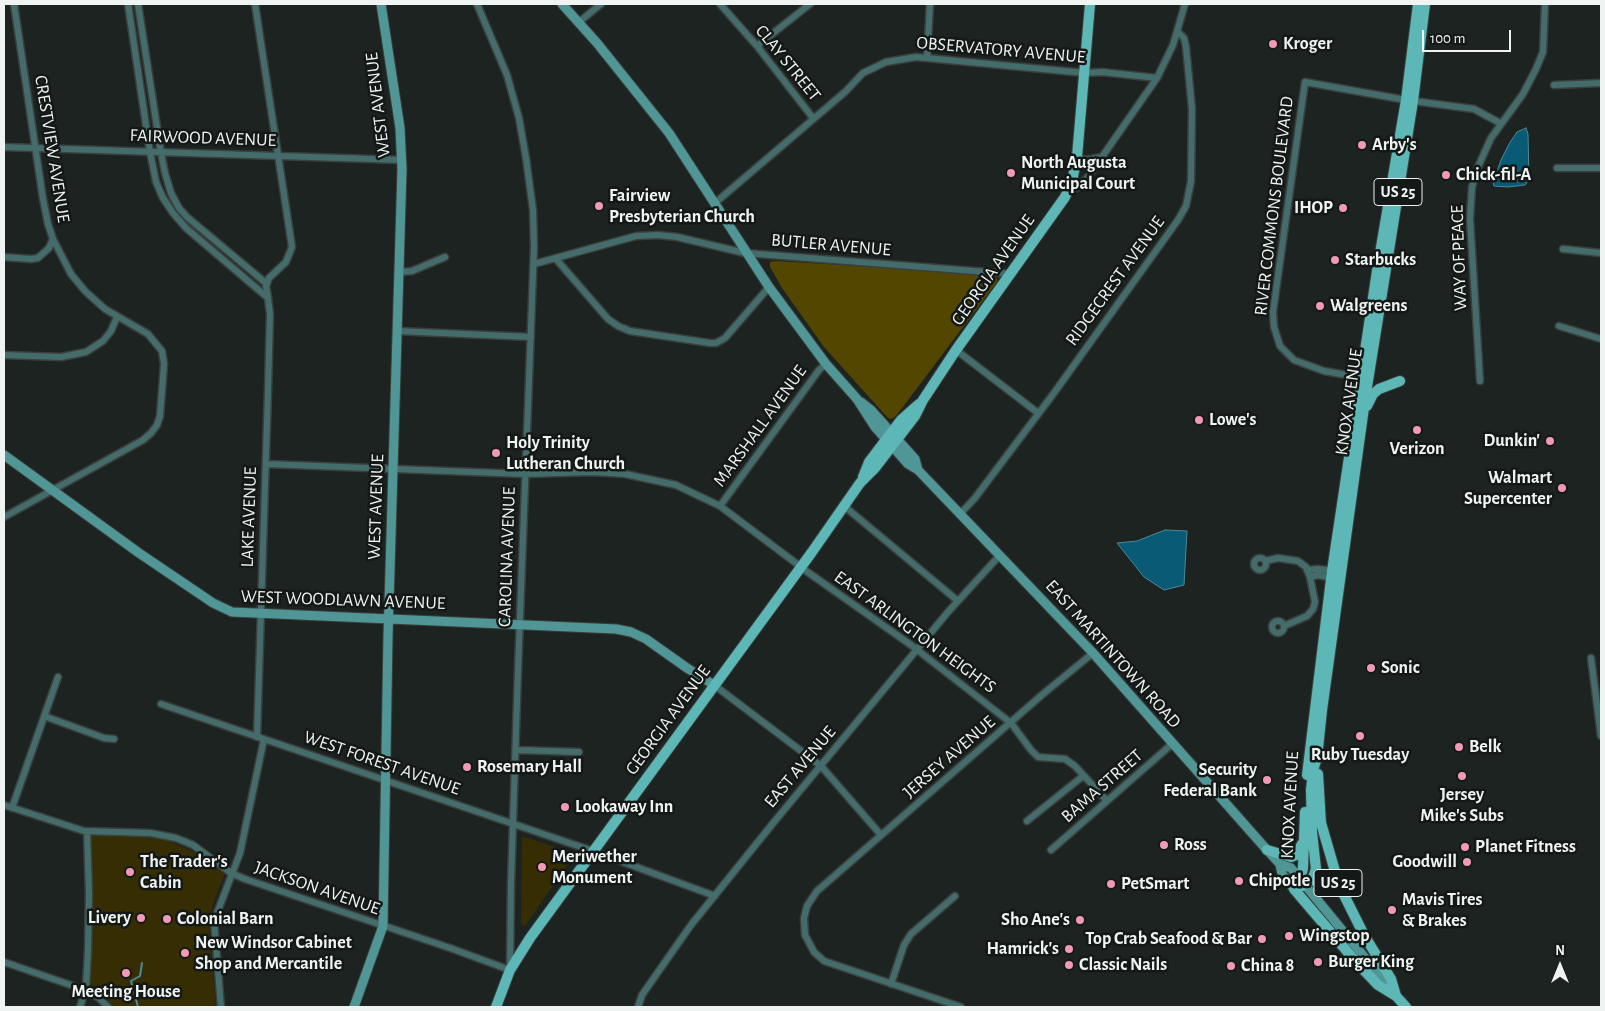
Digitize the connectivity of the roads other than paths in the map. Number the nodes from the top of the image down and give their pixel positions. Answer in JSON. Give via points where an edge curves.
{"nodes":[{"id":1,"x":14,"y":4,"type":"edge"},
{"id":2,"x":128,"y":4,"type":"edge"},
{"id":3,"x":138,"y":4,"type":"edge"},
{"id":4,"x":255,"y":4,"type":"edge"},
{"id":5,"x":381,"y":4,"type":"edge"},
{"id":6,"x":477,"y":4,"type":"edge"},
{"id":7,"x":562,"y":4,"type":"edge"},
{"id":8,"x":601,"y":4,"type":"edge"},
{"id":9,"x":720,"y":4,"type":"edge"},
{"id":10,"x":810,"y":4,"type":"edge"},
{"id":11,"x":930,"y":4,"type":"edge"},
{"id":12,"x":1090,"y":4,"type":"edge"},
{"id":13,"x":1185,"y":4,"type":"edge"},
{"id":14,"x":1418,"y":4,"type":"edge"},
{"id":15,"x":1425,"y":4,"type":"edge"},
{"id":16,"x":1545,"y":4,"type":"edge"},
{"id":17,"x":579,"y":22,"type":"junction"},
{"id":18,"x":1178,"y":32,"type":"junction"},
{"id":19,"x":757,"y":46,"type":"junction"},
{"id":20,"x":927,"y":58,"type":"junction"},
{"id":21,"x":1085,"y":74,"type":"junction"},
{"id":22,"x":1157,"y":78,"type":"junction"},
{"id":23,"x":1601,"y":83,"type":"edge"},
{"id":24,"x":1554,"y":85,"type":"dead end"},
{"id":25,"x":1409,"y":100,"type":"junction"},
{"id":26,"x":813,"y":118,"type":"junction"},
{"id":27,"x":1500,"y":124,"type":"junction"},
{"id":28,"x":4,"y":147,"type":"edge"},
{"id":29,"x":36,"y":148,"type":"junction"},
{"id":30,"x":150,"y":152,"type":"junction"},
{"id":31,"x":161,"y":152,"type":"junction"},
{"id":32,"x":278,"y":156,"type":"junction"},
{"id":33,"x":1077,"y":157,"type":"junction"},
{"id":34,"x":1102,"y":157,"type":"junction"},
{"id":35,"x":402,"y":160,"type":"junction"},
{"id":36,"x":1557,"y":168,"type":"dead end"},
{"id":37,"x":1601,"y":168,"type":"edge"},
{"id":38,"x":1068,"y":190,"type":"junction"},
{"id":39,"x":715,"y":203,"type":"junction"},
{"id":40,"x":53,"y":239,"type":"junction"},
{"id":41,"x":1563,"y":249,"type":"dead end"},
{"id":42,"x":745,"y":253,"type":"junction"},
{"id":43,"x":1601,"y":253,"type":"edge"},
{"id":44,"x":4,"y":257,"type":"edge"},
{"id":45,"x":444,"y":257,"type":"dead end"},
{"id":46,"x":556,"y":259,"type":"junction"},
{"id":47,"x":534,"y":264,"type":"junction"},
{"id":48,"x":399,"y":272,"type":"junction"},
{"id":49,"x":1012,"y":274,"type":"junction"},
{"id":50,"x":267,"y":284,"type":"junction"},
{"id":51,"x":769,"y":287,"type":"junction"},
{"id":52,"x":268,"y":298,"type":"junction"},
{"id":53,"x":117,"y":317,"type":"junction"},
{"id":54,"x":1559,"y":326,"type":"dead end"},
{"id":55,"x":397,"y":331,"type":"junction"},
{"id":56,"x":531,"y":337,"type":"junction"},
{"id":57,"x":1601,"y":339,"type":"edge"},
{"id":58,"x":956,"y":350,"type":"junction"},
{"id":59,"x":4,"y":355,"type":"edge"},
{"id":60,"x":826,"y":364,"type":"junction"},
{"id":61,"x":1365,"y":379,"type":"junction"},
{"id":62,"x":1400,"y":381,"type":"dead end"},
{"id":63,"x":1480,"y":381,"type":"dead end"},
{"id":64,"x":1038,"y":413,"type":"junction"},
{"id":65,"x":1364,"y":413,"type":"junction"},
{"id":66,"x":892,"y":439,"type":"junction"},
{"id":67,"x":4,"y":455,"type":"edge"},
{"id":68,"x":266,"y":464,"type":"junction"},
{"id":69,"x":394,"y":470,"type":"junction"},
{"id":70,"x":525,"y":474,"type":"junction"},
{"id":71,"x":52,"y":490,"type":"junction"},
{"id":72,"x":720,"y":506,"type":"junction"},
{"id":73,"x":844,"y":506,"type":"junction"},
{"id":74,"x":960,"y":514,"type":"junction"},
{"id":75,"x":4,"y":517,"type":"edge"},
{"id":76,"x":1000,"y":555,"type":"junction"},
{"id":77,"x":1265,"y":561,"type":"dead end"},
{"id":78,"x":801,"y":566,"type":"junction"},
{"id":79,"x":1309,"y":573,"type":"junction"},
{"id":80,"x":1336,"y":575,"type":"junction"},
{"id":81,"x":958,"y":601,"type":"junction"},
{"id":82,"x":261,"y":614,"type":"junction"},
{"id":83,"x":389,"y":619,"type":"junction"},
{"id":84,"x":520,"y":624,"type":"junction"},
{"id":85,"x":1284,"y":626,"type":"dead end"},
{"id":86,"x":917,"y":650,"type":"junction"},
{"id":87,"x":1093,"y":653,"type":"junction"},
{"id":88,"x":1591,"y":658,"type":"dead end"},
{"id":89,"x":58,"y":677,"type":"dead end"},
{"id":90,"x":714,"y":685,"type":"junction"},
{"id":91,"x":1598,"y":695,"type":"edge"},
{"id":92,"x":160,"y":704,"type":"dead end"},
{"id":93,"x":44,"y":716,"type":"junction"},
{"id":94,"x":1011,"y":723,"type":"junction"},
{"id":95,"x":1601,"y":736,"type":"edge"},
{"id":96,"x":261,"y":738,"type":"junction"},
{"id":97,"x":114,"y":739,"type":"dead end"},
{"id":98,"x":1172,"y":744,"type":"junction"},
{"id":99,"x":516,"y":750,"type":"junction"},
{"id":100,"x":579,"y":752,"type":"dead end"},
{"id":101,"x":1317,"y":758,"type":"junction"},
{"id":102,"x":821,"y":766,"type":"junction"},
{"id":103,"x":1083,"y":776,"type":"junction"},
{"id":104,"x":386,"y":781,"type":"junction"},
{"id":105,"x":1107,"y":801,"type":"junction"},
{"id":106,"x":4,"y":805,"type":"edge"},
{"id":107,"x":12,"y":808,"type":"junction"},
{"id":108,"x":1027,"y":821,"type":"dead end"},
{"id":109,"x":514,"y":824,"type":"junction"},
{"id":110,"x":87,"y":831,"type":"junction"},
{"id":111,"x":881,"y":835,"type":"junction"},
{"id":112,"x":1304,"y":841,"type":"junction"},
{"id":113,"x":1051,"y":850,"type":"dead end"},
{"id":114,"x":1267,"y":850,"type":"junction"},
{"id":115,"x":593,"y":851,"type":"junction"},
{"id":116,"x":1280,"y":864,"type":"junction"},
{"id":117,"x":231,"y":873,"type":"junction"},
{"id":118,"x":1302,"y":882,"type":"junction"},
{"id":119,"x":1294,"y":889,"type":"junction"},
{"id":120,"x":715,"y":896,"type":"junction"},
{"id":121,"x":955,"y":896,"type":"dead end"},
{"id":122,"x":383,"y":926,"type":"junction"},
{"id":123,"x":4,"y":962,"type":"edge"},
{"id":124,"x":510,"y":970,"type":"junction"},
{"id":125,"x":891,"y":984,"type":"junction"},
{"id":126,"x":86,"y":990,"type":"junction"},
{"id":127,"x":1396,"y":996,"type":"junction"},
{"id":128,"x":80,"y":1007,"type":"edge"},
{"id":129,"x":108,"y":1007,"type":"edge"},
{"id":130,"x":222,"y":1007,"type":"edge"},
{"id":131,"x":354,"y":1007,"type":"edge"},
{"id":132,"x":496,"y":1007,"type":"edge"},
{"id":133,"x":638,"y":1007,"type":"edge"},
{"id":134,"x":961,"y":1007,"type":"edge"},
{"id":135,"x":1406,"y":1007,"type":"edge"}],
"edges":[{"from":1,"to":29,"type":"street","name":"CRESTVIEW AVENUE"},
{"from":2,"to":30,"type":"street"},
{"from":3,"to":31,"type":"street"},
{"from":4,"to":32,"type":"street"},
{"from":5,"to":35,"type":"street","name":"WEST AVENUE"},
{"from":6,"to":47,"type":"street","name":"CAROLINA AVENUE","via":[[507,75],[520,126],[533,210]]},
{"from":7,"to":17,"type":"street","name":"EAST MARTINTOWN ROAD"},
{"from":8,"to":17,"type":"street"},
{"from":9,"to":19,"type":"street","name":"CLAY STREET"},
{"from":10,"to":19,"type":"street"},
{"from":11,"to":20,"type":"street"},
{"from":12,"to":21,"type":"main road","name":"GEORGIA AVENUE"},
{"from":13,"to":18,"type":"street"},
{"from":14,"to":25,"type":"main road","name":"KNOX AVENUE","number":"US 25"},
{"from":15,"to":25,"type":"main road","name":"KNOX AVENUE","number":"US 25"},
{"from":16,"to":27,"type":"street","name":"WAY OF PEACE","via":[[1543,52],[1528,86]]},
{"from":17,"to":39,"type":"street","name":"EAST MARTINTOWN ROAD","via":[[656,116]]},
{"from":18,"to":22,"type":"street"},
{"from":18,"to":64,"type":"street","name":"RIDGECREST AVENUE","via":[[1186,47],[1192,109],[1191,181],[1186,206]]},
{"from":19,"to":26,"type":"street","name":"CLAY STREET"},
{"from":20,"to":21,"type":"street","name":"OBSERVATORY AVENUE"},
{"from":20,"to":26,"type":"street","name":"OBSERVATORY AVENUE","via":[[897,59],[871,68]]},
{"from":21,"to":22,"type":"street","name":"OBSERVATORY AVENUE","via":[[1102,72]]},
{"from":21,"to":33,"type":"main road","name":"GEORGIA AVENUE"},
{"from":22,"to":34,"type":"street"},
{"from":23,"to":24,"type":"street"},
{"from":25,"to":27,"type":"street","via":[[1474,109]]},
{"from":25,"to":61,"type":"main road","name":"KNOX AVENUE","number":"US 25"},
{"from":25,"to":61,"type":"street","name":"RIVER COMMONS BOULEVARD","via":[[1304,82],[1273,312],[1274,327],[1280,346],[1294,360],[1324,371]]},
{"from":26,"to":39,"type":"street","name":"OBSERVATORY AVENUE"},
{"from":27,"to":63,"type":"street","name":"WAY OF PEACE","via":[[1478,167],[1470,210]]},
{"from":28,"to":29,"type":"street","name":"FAIRWOOD AVENUE"},
{"from":29,"to":30,"type":"street","name":"FAIRWOOD AVENUE"},
{"from":29,"to":40,"type":"street","name":"CRESTVIEW AVENUE"},
{"from":30,"to":31,"type":"street","name":"FAIRWOOD AVENUE"},
{"from":30,"to":52,"type":"street","via":[[159,190],[173,213],[196,237]]},
{"from":31,"to":32,"type":"street","name":"FAIRWOOD AVENUE"},
{"from":31,"to":50,"type":"street","via":[[168,183],[183,213]]},
{"from":32,"to":35,"type":"street","name":"FAIRWOOD AVENUE"},
{"from":32,"to":50,"type":"street","via":[[292,247],[286,262]]},
{"from":33,"to":34,"type":"street","via":[[1086,160]]},
{"from":33,"to":38,"type":"main road","name":"GEORGIA AVENUE"},
{"from":34,"to":38,"type":"street","via":[[1078,187]]},
{"from":35,"to":48,"type":"street","name":"WEST AVENUE"},
{"from":36,"to":37,"type":"street"},
{"from":38,"to":49,"type":"main road","name":"GEORGIA AVENUE"},
{"from":39,"to":42,"type":"street","name":"EAST MARTINTOWN ROAD"},
{"from":40,"to":44,"type":"street","via":[[38,258]]},
{"from":40,"to":53,"type":"street","name":"CRESTVIEW AVENUE","via":[[78,283]]},
{"from":41,"to":43,"type":"street"},
{"from":42,"to":46,"type":"street","name":"BUTLER AVENUE","via":[[677,237],[648,235]]},
{"from":42,"to":49,"type":"street","name":"BUTLER AVENUE"},
{"from":42,"to":51,"type":"street","name":"EAST MARTINTOWN ROAD"},
{"from":45,"to":48,"type":"street","via":[[412,271]]},
{"from":46,"to":47,"type":"street","name":"BUTLER AVENUE"},
{"from":46,"to":51,"type":"street","via":[[604,315],[618,326],[630,331],[710,343],[725,338]]},
{"from":47,"to":56,"type":"street","name":"CAROLINA AVENUE"},
{"from":48,"to":55,"type":"street","name":"WEST AVENUE"},
{"from":49,"to":58,"type":"main road","name":"GEORGIA AVENUE"},
{"from":50,"to":52,"type":"street","name":"LAKE AVENUE"},
{"from":51,"to":60,"type":"street","name":"EAST MARTINTOWN ROAD"},
{"from":52,"to":68,"type":"street","name":"LAKE AVENUE"},
{"from":53,"to":59,"type":"street","via":[[103,341],[86,352],[61,356]]},
{"from":53,"to":71,"type":"street","name":"CRESTVIEW AVENUE","via":[[143,330],[162,351],[164,364],[159,420],[143,440]]},
{"from":54,"to":57,"type":"street"},
{"from":55,"to":56,"type":"street"},
{"from":55,"to":69,"type":"street","name":"WEST AVENUE"},
{"from":56,"to":70,"type":"street","name":"CAROLINA AVENUE"},
{"from":58,"to":64,"type":"street"},
{"from":58,"to":66,"type":"main road","name":"GEORGIA AVENUE","via":[[915,416]]},
{"from":60,"to":66,"type":"street","name":"EAST MARTINTOWN ROAD","via":[[871,410]]},
{"from":60,"to":72,"type":"street","name":"MARSHALL AVENUE"},
{"from":61,"to":65,"type":"main road","name":"KNOX AVENUE","number":"US 25"},
{"from":61,"to":80,"type":"main road","name":"KNOX AVENUE","number":"US 25"},
{"from":62,"to":65,"type":"main road","via":[[1378,389]]},
{"from":64,"to":74,"type":"street","name":"RIDGECREST AVENUE"},
{"from":65,"to":80,"type":"main road","name":"KNOX AVENUE","number":"US 25"},
{"from":66,"to":73,"type":"main road","name":"GEORGIA AVENUE"},
{"from":66,"to":74,"type":"street","name":"EAST MARTINTOWN ROAD","via":[[908,464],[918,470]]},
{"from":67,"to":71,"type":"street","name":"WEST WOODLAWN AVENUE"},
{"from":68,"to":69,"type":"street","name":"EAST ARLINGTON HEIGHTS"},
{"from":68,"to":82,"type":"street","name":"LAKE AVENUE"},
{"from":69,"to":70,"type":"street","name":"EAST ARLINGTON HEIGHTS"},
{"from":69,"to":83,"type":"street","name":"WEST AVENUE"},
{"from":70,"to":72,"type":"street","name":"EAST ARLINGTON HEIGHTS","via":[[593,472],[652,478],[676,485]]},
{"from":70,"to":84,"type":"street","name":"CAROLINA AVENUE"},
{"from":71,"to":75,"type":"street","name":"CRESTVIEW AVENUE"},
{"from":71,"to":82,"type":"street","name":"WEST WOODLAWN AVENUE","via":[[219,607],[232,612]]},
{"from":72,"to":78,"type":"street","name":"EAST ARLINGTON HEIGHTS"},
{"from":73,"to":78,"type":"main road","name":"GEORGIA AVENUE"},
{"from":73,"to":81,"type":"street"},
{"from":74,"to":76,"type":"street","name":"EAST MARTINTOWN ROAD"},
{"from":76,"to":81,"type":"street","name":"EAST AVENUE"},
{"from":76,"to":87,"type":"street","name":"EAST MARTINTOWN ROAD"},
{"from":77,"to":79,"type":"street","via":[[1278,558],[1298,561]]},
{"from":78,"to":86,"type":"street","name":"EAST ARLINGTON HEIGHTS"},
{"from":78,"to":90,"type":"main road","name":"GEORGIA AVENUE"},
{"from":79,"to":80,"type":"street","via":[[1318,569]]},
{"from":79,"to":85,"type":"street","via":[[1315,602],[1313,609],[1307,616]]},
{"from":80,"to":101,"type":"main road","name":"KNOX AVENUE","number":"US 25"},
{"from":80,"to":112,"type":"main road","name":"KNOX AVENUE","number":"US 25","via":[[1309,749]]},
{"from":81,"to":86,"type":"street","name":"EAST AVENUE"},
{"from":82,"to":83,"type":"street","name":"WEST WOODLAWN AVENUE"},
{"from":82,"to":96,"type":"street","name":"LAKE AVENUE"},
{"from":83,"to":84,"type":"street","name":"WEST WOODLAWN AVENUE"},
{"from":83,"to":104,"type":"street","name":"WEST AVENUE"},
{"from":84,"to":90,"type":"street","name":"WEST WOODLAWN AVENUE","via":[[616,628],[631,632]]},
{"from":84,"to":99,"type":"street","name":"CAROLINA AVENUE"},
{"from":86,"to":94,"type":"street","name":"EAST ARLINGTON HEIGHTS"},
{"from":86,"to":102,"type":"street","name":"EAST AVENUE"},
{"from":87,"to":94,"type":"street","name":"JERSEY AVENUE"},
{"from":87,"to":98,"type":"street","name":"EAST MARTINTOWN ROAD"},
{"from":88,"to":91,"type":"street"},
{"from":89,"to":93,"type":"street"},
{"from":90,"to":102,"type":"street"},
{"from":90,"to":115,"type":"main road","name":"GEORGIA AVENUE"},
{"from":91,"to":95,"type":"street"},
{"from":92,"to":96,"type":"street","name":"WEST FOREST AVENUE"},
{"from":93,"to":97,"type":"street"},
{"from":93,"to":107,"type":"street"},
{"from":94,"to":103,"type":"street","name":"EAST ARLINGTON HEIGHTS","via":[[1038,757],[1065,759]]},
{"from":94,"to":111,"type":"street","name":"JERSEY AVENUE"},
{"from":96,"to":104,"type":"street","name":"WEST FOREST AVENUE"},
{"from":96,"to":117,"type":"street","name":"LAKE AVENUE","via":[[240,854]]},
{"from":98,"to":105,"type":"street","name":"BAMA STREET"},
{"from":98,"to":114,"type":"street","name":"EAST MARTINTOWN ROAD"},
{"from":99,"to":100,"type":"street"},
{"from":99,"to":109,"type":"street","name":"CAROLINA AVENUE"},
{"from":101,"to":118,"type":"main road","name":"KNOX AVENUE","number":"US 25","via":[[1311,790],[1316,869],[1312,880]]},
{"from":101,"to":127,"type":"main road","number":"US 25","via":[[1321,823],[1333,868],[1364,935],[1391,979]]},
{"from":102,"to":111,"type":"street"},
{"from":102,"to":120,"type":"street","name":"EAST AVENUE"},
{"from":103,"to":105,"type":"street","name":"EAST ARLINGTON HEIGHTS"},
{"from":103,"to":108,"type":"street"},
{"from":104,"to":109,"type":"street","name":"WEST FOREST AVENUE"},
{"from":104,"to":122,"type":"street","name":"WEST AVENUE"},
{"from":105,"to":113,"type":"street","name":"BAMA STREET"},
{"from":106,"to":107,"type":"street","name":"JACKSON AVENUE"},
{"from":107,"to":110,"type":"street","name":"JACKSON AVENUE"},
{"from":109,"to":115,"type":"street","name":"WEST FOREST AVENUE"},
{"from":109,"to":124,"type":"street","name":"CAROLINA AVENUE"},
{"from":110,"to":117,"type":"street","name":"JACKSON AVENUE","via":[[150,833],[176,838],[200,850]]},
{"from":110,"to":126,"type":"street"},
{"from":111,"to":125,"type":"street","name":"JERSEY AVENUE","via":[[810,900],[805,912],[804,931],[819,957],[830,964]]},
{"from":112,"to":114,"type":"main road","via":[[1296,855],[1291,857]]},
{"from":112,"to":118,"type":"main road","name":"KNOX AVENUE","number":"US 25"},
{"from":114,"to":116,"type":"street","name":"EAST MARTINTOWN ROAD"},
{"from":115,"to":120,"type":"street","name":"WEST FOREST AVENUE"},
{"from":115,"to":124,"type":"main road","name":"GEORGIA AVENUE"},
{"from":116,"to":118,"type":"street","name":"EAST MARTINTOWN ROAD","via":[[1291,868]]},
{"from":116,"to":119,"type":"street","name":"EAST MARTINTOWN ROAD","via":[[1282,874]]},
{"from":117,"to":122,"type":"street","name":"JACKSON AVENUE"},
{"from":117,"to":130,"type":"street","name":"LAKE AVENUE","via":[[214,921]]},
{"from":118,"to":119,"type":"main road","name":"KNOX AVENUE","number":"US 25"},
{"from":118,"to":127,"type":"street","name":"EAST MARTINTOWN ROAD"},
{"from":119,"to":127,"type":"main road","name":"EAST MARTINTOWN ROAD","number":"US 25","via":[[1367,974]]},
{"from":120,"to":133,"type":"street","name":"EAST AVENUE","via":[[642,995]]},
{"from":121,"to":125,"type":"street","via":[[910,934]]},
{"from":122,"to":124,"type":"street","name":"JACKSON AVENUE"},
{"from":122,"to":131,"type":"street","name":"WEST AVENUE"},
{"from":123,"to":126,"type":"street"},
{"from":124,"to":132,"type":"main road","name":"GEORGIA AVENUE"},
{"from":125,"to":134,"type":"street","name":"JERSEY AVENUE"},
{"from":126,"to":128,"type":"street"},
{"from":126,"to":129,"type":"street"},
{"from":127,"to":135,"type":"main road","name":"EAST MARTINTOWN ROAD","number":"US 25"}]}
